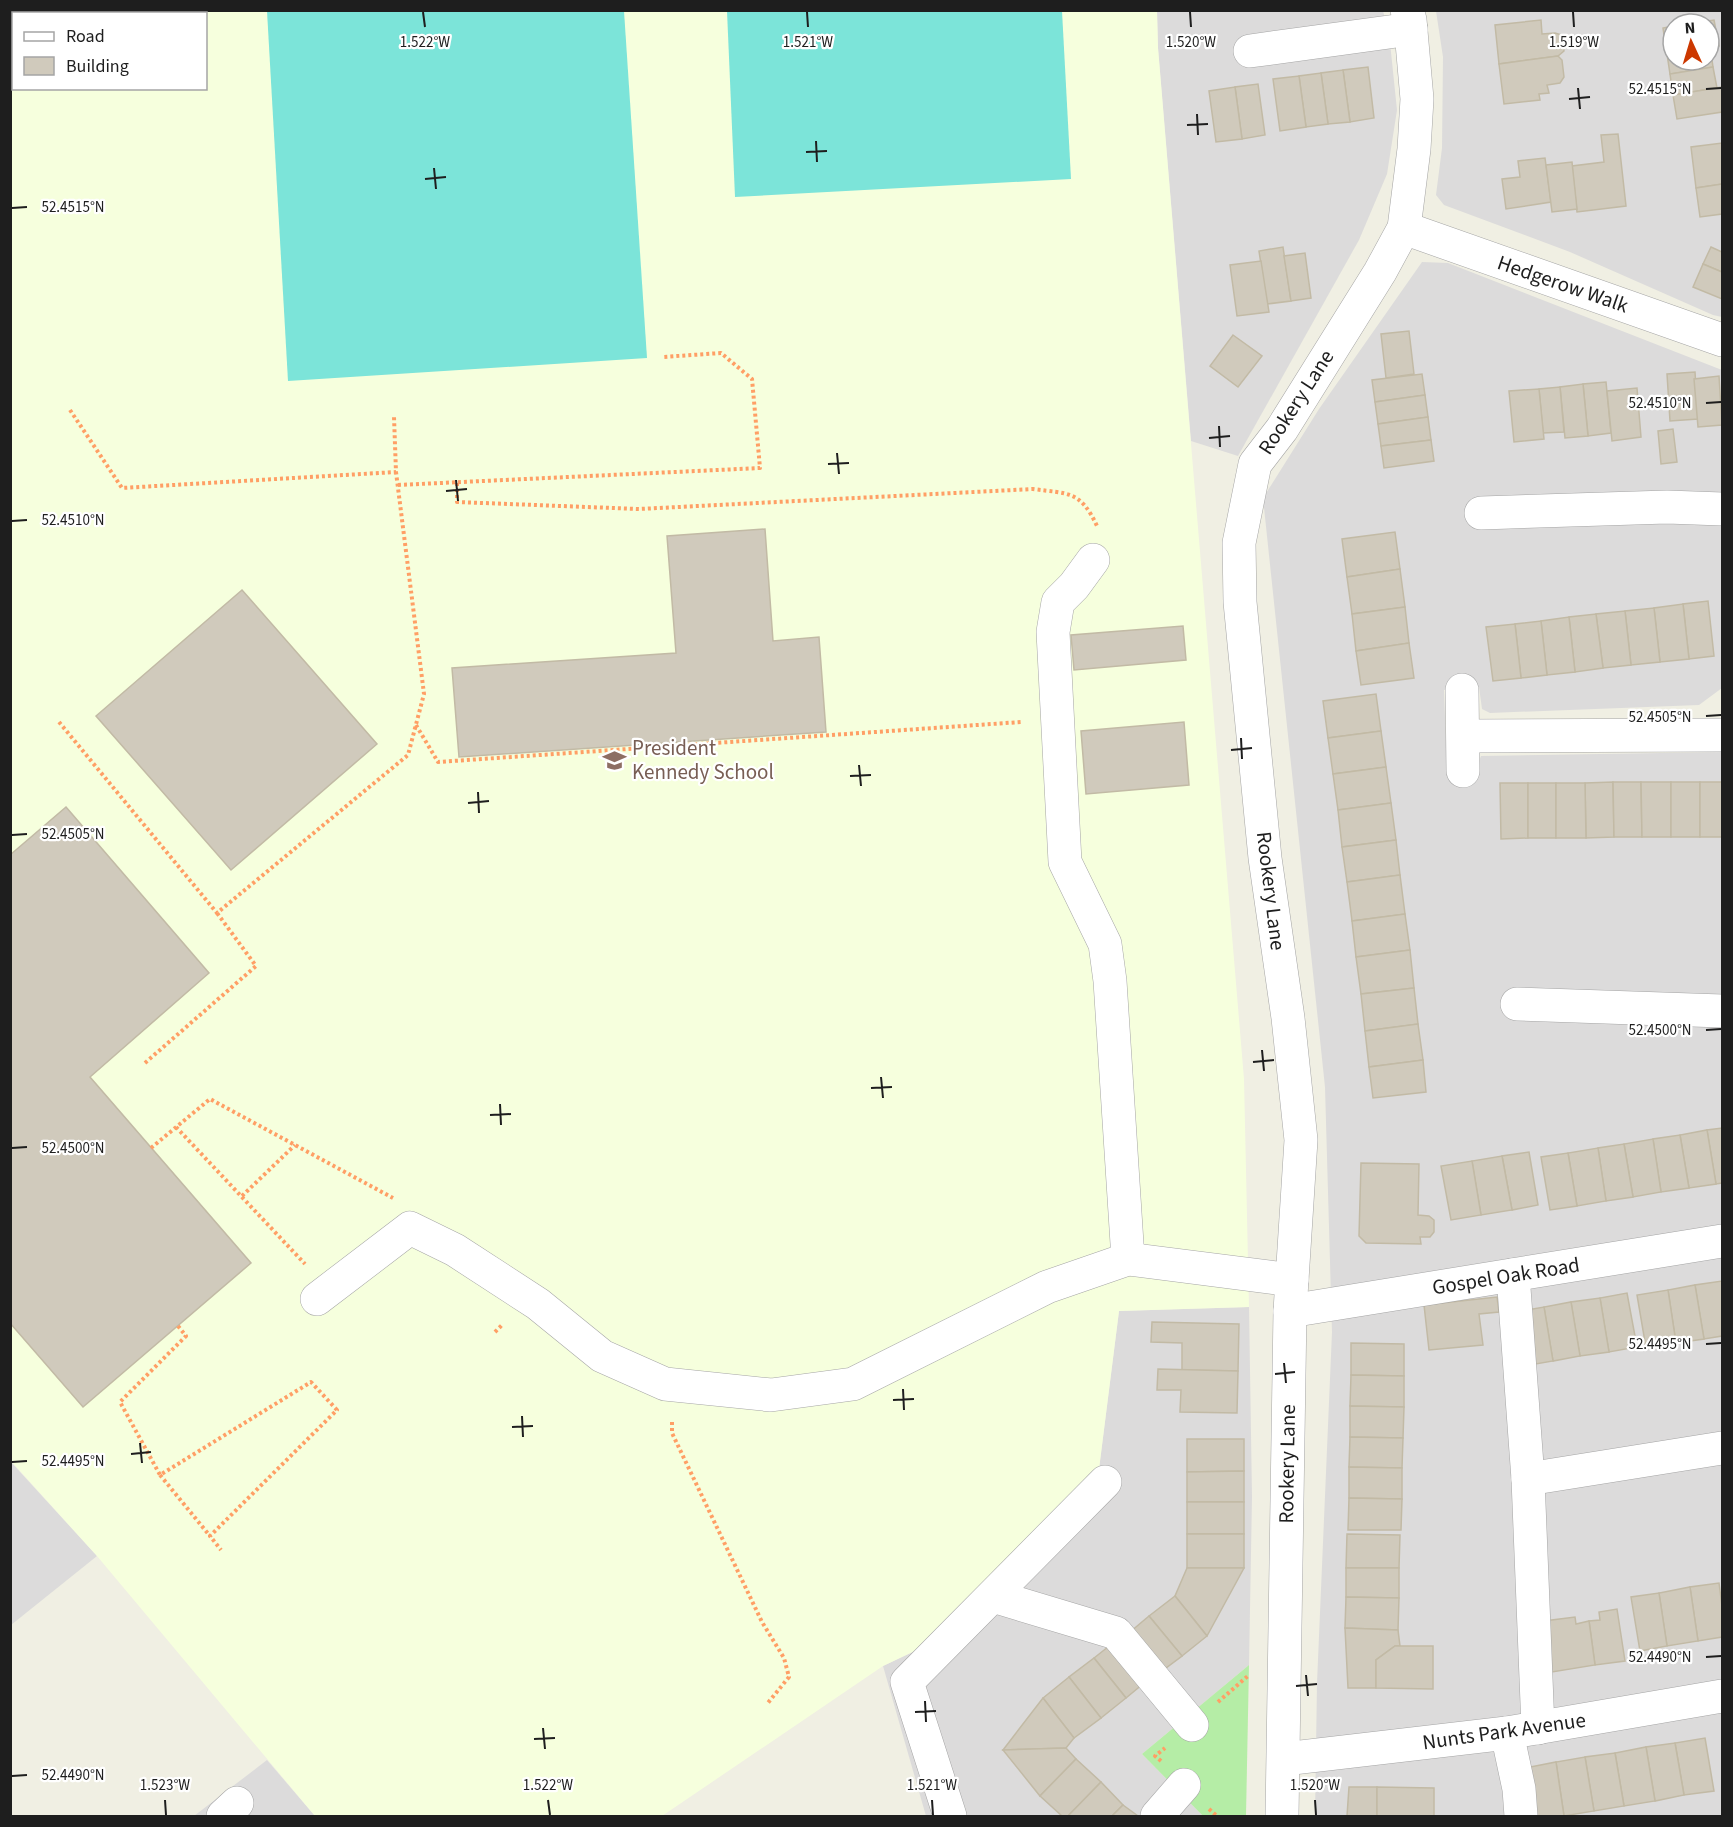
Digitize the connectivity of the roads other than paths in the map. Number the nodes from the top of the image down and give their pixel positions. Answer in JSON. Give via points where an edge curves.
{"nodes":[{"id":1,"x":1409,"y":20,"type":"edge"},
{"id":2,"x":1250,"y":51,"type":"dead end"},
{"id":3,"x":1404,"y":228,"type":"junction"},
{"id":4,"x":1722,"y":340,"type":"edge"},
{"id":5,"x":1722,"y":509,"type":"edge"},
{"id":6,"x":1480,"y":513,"type":"dead end"},
{"id":7,"x":1093,"y":560,"type":"road end"},
{"id":8,"x":1462,"y":690,"type":"dead end"},
{"id":9,"x":1722,"y":735,"type":"edge"},
{"id":10,"x":1464,"y":736,"type":"junction"},
{"id":11,"x":1463,"y":771,"type":"dead end"},
{"id":12,"x":1517,"y":1004,"type":"dead end"},
{"id":13,"x":1722,"y":1011,"type":"edge"},
{"id":14,"x":1722,"y":1241,"type":"edge"},
{"id":15,"x":1128,"y":1258,"type":"junction"},
{"id":16,"x":1514,"y":1275,"type":"junction"},
{"id":17,"x":323,"y":1294,"type":"road end"},
{"id":18,"x":1291,"y":1295,"type":"junction"},
{"id":19,"x":1722,"y":1448,"type":"edge"},
{"id":20,"x":1528,"y":1479,"type":"junction"},
{"id":21,"x":1105,"y":1482,"type":"dead end"},
{"id":22,"x":993,"y":1596,"type":"junction"},
{"id":23,"x":1722,"y":1696,"type":"edge"},
{"id":24,"x":1192,"y":1725,"type":"dead end"},
{"id":25,"x":1523,"y":1731,"type":"junction"},
{"id":26,"x":1284,"y":1759,"type":"junction"},
{"id":27,"x":1184,"y":1785,"type":"dead end"},
{"id":28,"x":950,"y":1816,"type":"edge"},
{"id":29,"x":1157,"y":1816,"type":"edge"},
{"id":30,"x":1282,"y":1816,"type":"edge"},
{"id":31,"x":1521,"y":1816,"type":"edge"}],
"edges":[{"from":1,"to":2,"type":"street"},
{"from":1,"to":3,"type":"street","name":"Rookery Lane","via":[[1417,99]]},
{"from":3,"to":4,"type":"street","name":"Hedgerow Walk"},
{"from":3,"to":18,"type":"street","name":"Rookery Lane","via":[[1281,429],[1255,464],[1239,543],[1240,602],[1265,858],[1301,1140]]},
{"from":5,"to":6,"type":"street"},
{"from":7,"to":15,"type":"street","via":[[1058,602],[1053,632],[1065,862],[1105,944]]},
{"from":8,"to":10,"type":"street"},
{"from":9,"to":10,"type":"street"},
{"from":10,"to":11,"type":"street"},
{"from":12,"to":13,"type":"street"},
{"from":14,"to":16,"type":"street","name":"Gospel Oak Road"},
{"from":15,"to":17,"type":"street","via":[[1047,1287],[853,1384],[771,1395],[665,1384],[602,1356],[538,1304],[455,1250],[410,1228]]},
{"from":15,"to":18,"type":"street","name":"Gospel Oak Road"},
{"from":16,"to":18,"type":"street","name":"Gospel Oak Road"},
{"from":16,"to":20,"type":"street"},
{"from":18,"to":26,"type":"street","name":"Rookery Lane"},
{"from":19,"to":20,"type":"street"},
{"from":20,"to":25,"type":"street"},
{"from":21,"to":22,"type":"street"},
{"from":22,"to":24,"type":"street","via":[[1116,1633]]},
{"from":22,"to":28,"type":"street","via":[[907,1682]]},
{"from":23,"to":25,"type":"street","name":"Nunts Park Avenue"},
{"from":25,"to":26,"type":"street","name":"Nunts Park Avenue"},
{"from":25,"to":31,"type":"street"},
{"from":26,"to":30,"type":"street","name":"Rookery Lane"},
{"from":27,"to":29,"type":"street"}]}
